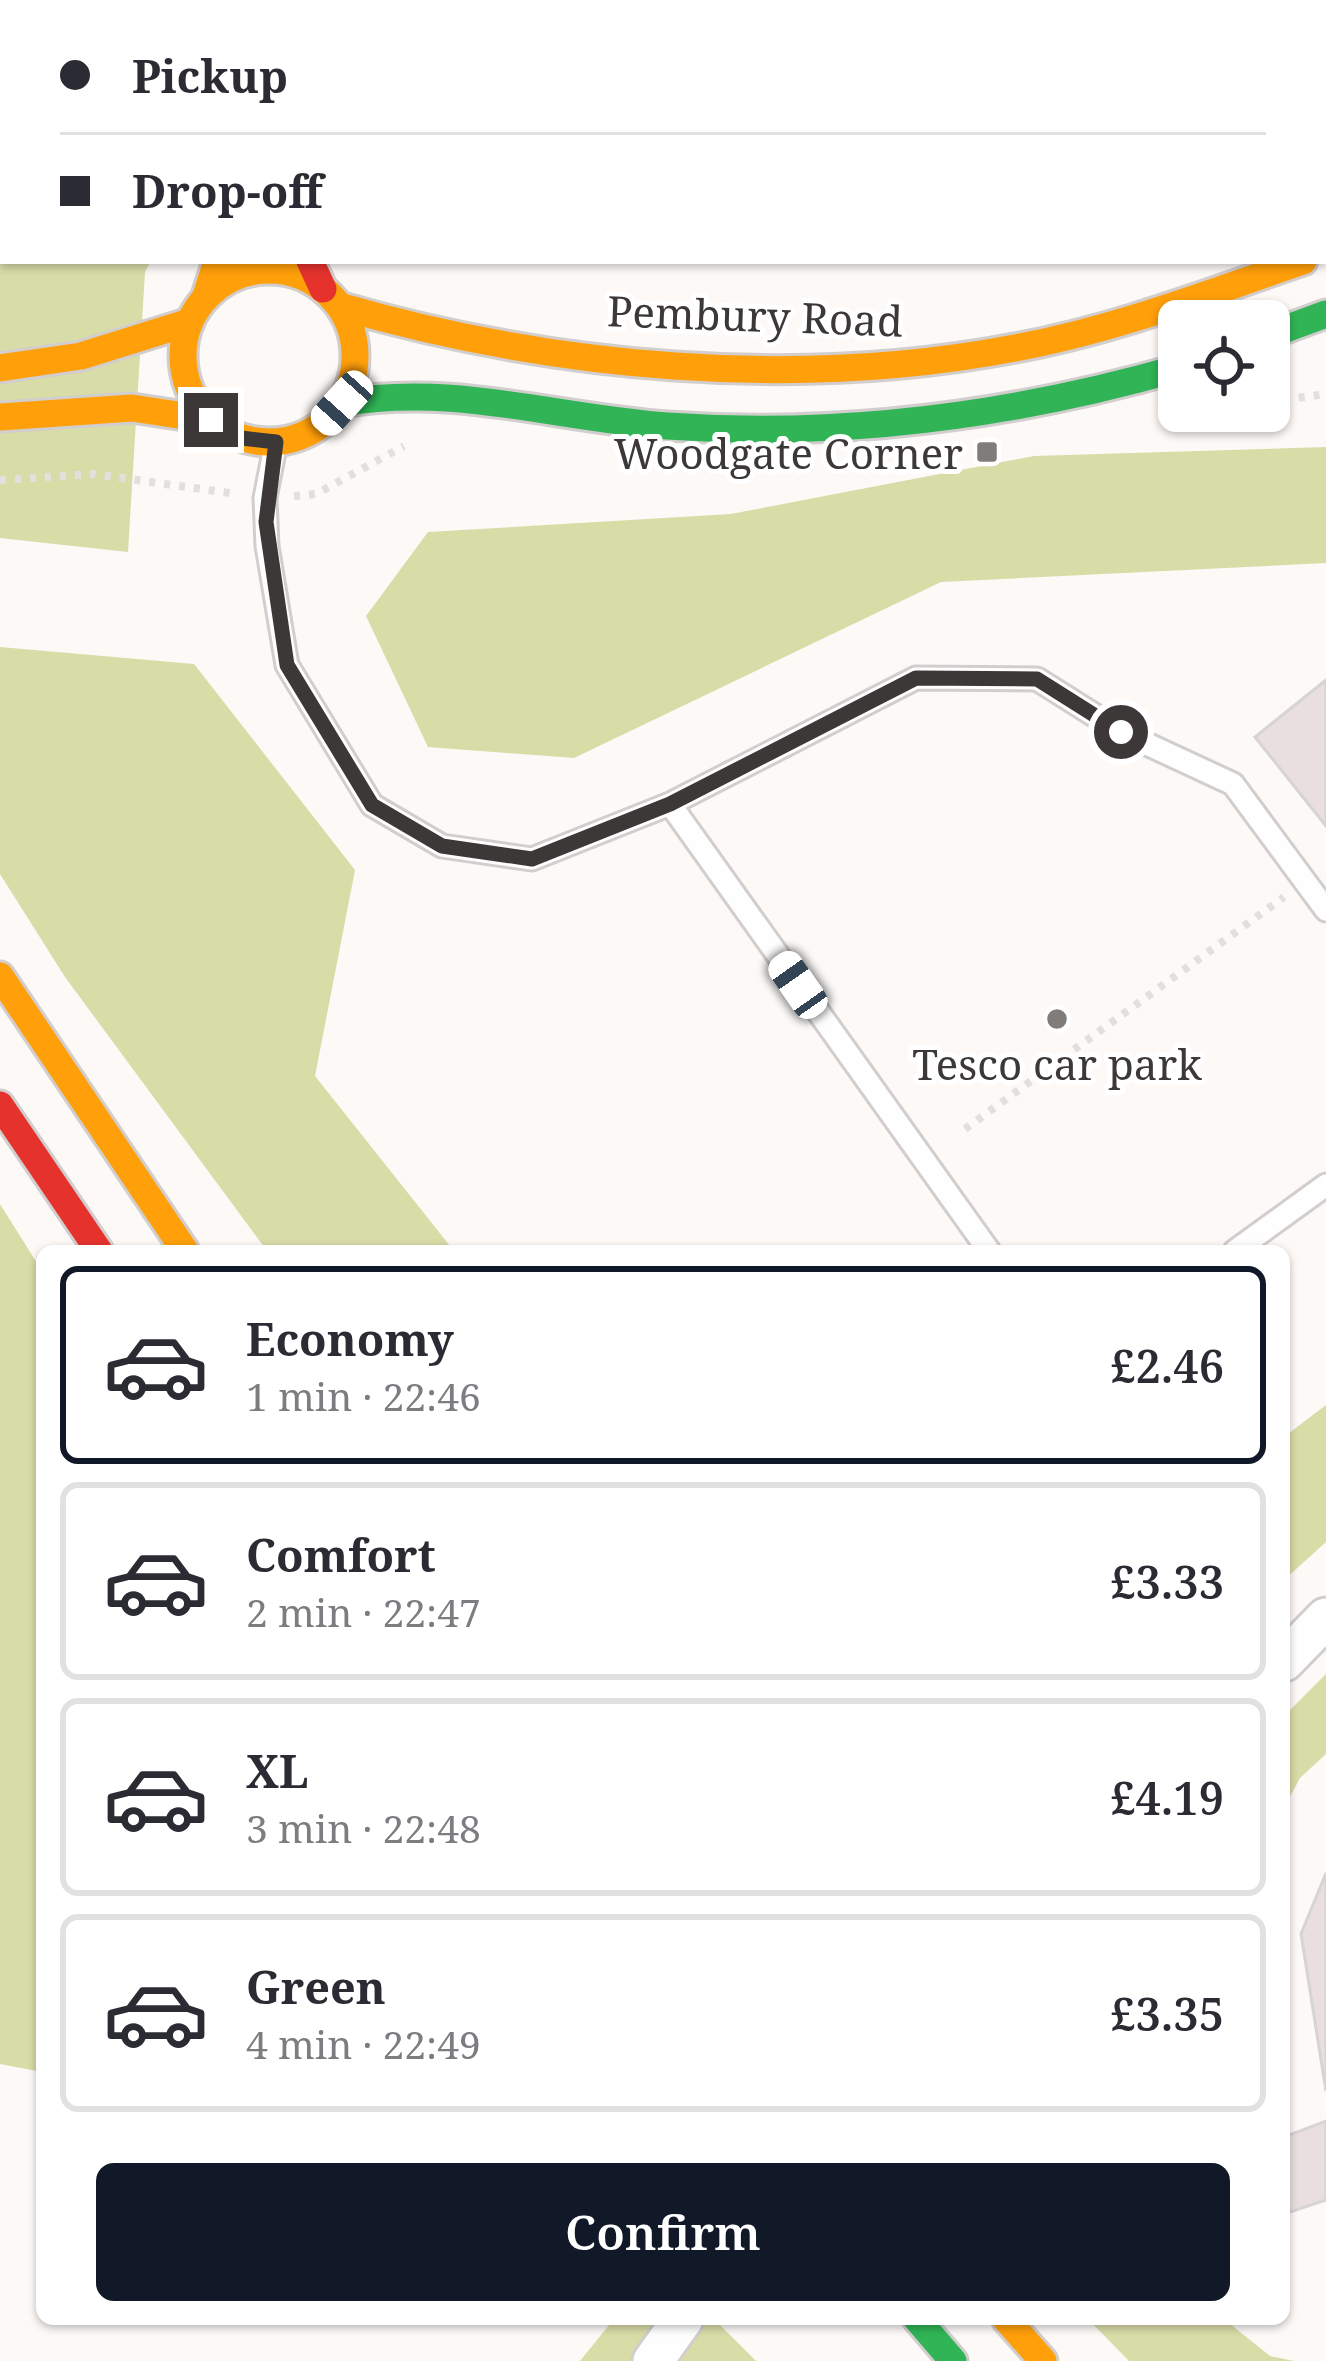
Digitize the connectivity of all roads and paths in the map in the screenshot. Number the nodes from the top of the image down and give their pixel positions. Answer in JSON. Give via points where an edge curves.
{"nodes":[{"id":1,"x":217,"y":264,"type":"edge"},
{"id":2,"x":312,"y":264,"type":"edge"},
{"id":3,"x":1295,"y":264,"type":"edge"},
{"id":4,"x":206,"y":296,"type":"junction"},
{"id":5,"x":331,"y":297,"type":"junction"},
{"id":6,"x":1326,"y":314,"type":"edge"},
{"id":7,"x":190,"y":322,"type":"junction"},
{"id":8,"x":1290,"y":327,"type":"edge"},
{"id":9,"x":0,"y":368,"type":"edge"},
{"id":10,"x":1158,"y":373,"type":"edge"},
{"id":11,"x":1326,"y":394,"type":"edge"},
{"id":12,"x":1290,"y":399,"type":"edge"},
{"id":13,"x":342,"y":403,"type":"junction"},
{"id":14,"x":0,"y":417,"type":"edge"},
{"id":15,"x":211,"y":420,"type":"junction"},
{"id":16,"x":276,"y":442,"type":"junction"},
{"id":17,"x":670,"y":804,"type":"junction"},
{"id":18,"x":1305,"y":881,"type":"junction"},
{"id":19,"x":1326,"y":910,"type":"edge"},
{"id":20,"x":0,"y":976,"type":"edge"},
{"id":21,"x":0,"y":1105,"type":"edge"},
{"id":22,"x":965,"y":1129,"type":"dead end"},
{"id":23,"x":1326,"y":1185,"type":"edge"},
{"id":24,"x":95,"y":1245,"type":"edge"},
{"id":25,"x":181,"y":1245,"type":"edge"},
{"id":26,"x":985,"y":1245,"type":"edge"},
{"id":27,"x":1242,"y":1245,"type":"edge"},
{"id":28,"x":1326,"y":1618,"type":"edge"},
{"id":29,"x":1290,"y":1655,"type":"edge"},
{"id":30,"x":679,"y":2325,"type":"edge"},
{"id":31,"x":922,"y":2325,"type":"edge"},
{"id":32,"x":1011,"y":2325,"type":"edge"},
{"id":33,"x":653,"y":2361,"type":"edge"},
{"id":34,"x":953,"y":2361,"type":"edge"},
{"id":35,"x":1043,"y":2361,"type":"edge"}],
"edges":[{"from":1,"to":4,"type":"main road"},
{"from":2,"to":5,"type":"main road"},
{"from":3,"to":5,"type":"main road","name":"Pembury Road","via":[[1073,334],[918,362],[836,366],[644,358],[435,334]]},
{"from":4,"to":5,"type":"main road","via":[[262,270],[294,274]]},
{"from":4,"to":7,"type":"main road"},
{"from":5,"to":13,"type":"main road","via":[[356,354]]},
{"from":6,"to":8,"type":"main road"},
{"from":7,"to":9,"type":"main road","via":[[81,356]]},
{"from":7,"to":15,"type":"main road","via":[[184,374]]},
{"from":10,"to":13,"type":"main road","via":[[990,413],[875,427],[630,423],[423,392]]},
{"from":11,"to":12,"type":"path"},
{"from":13,"to":16,"type":"main road","via":[[324,423]]},
{"from":14,"to":15,"type":"main road","via":[[161,406]]},
{"from":15,"to":16,"type":"main road","via":[[241,438]]},
{"from":16,"to":17,"type":"lane","via":[[266,530],[287,665],[372,805],[442,846],[532,859]]},
{"from":17,"to":18,"type":"lane","via":[[916,678],[1037,679],[1121,732],[1233,784]]},
{"from":17,"to":26,"type":"lane"},
{"from":18,"to":19,"type":"lane"},
{"from":18,"to":22,"type":"path"},
{"from":20,"to":25,"type":"main road"},
{"from":21,"to":24,"type":"main road"},
{"from":23,"to":27,"type":"lane"},
{"from":28,"to":29,"type":"street"},
{"from":30,"to":33,"type":"street"},
{"from":31,"to":34,"type":"main road"},
{"from":32,"to":35,"type":"main road"}]}
